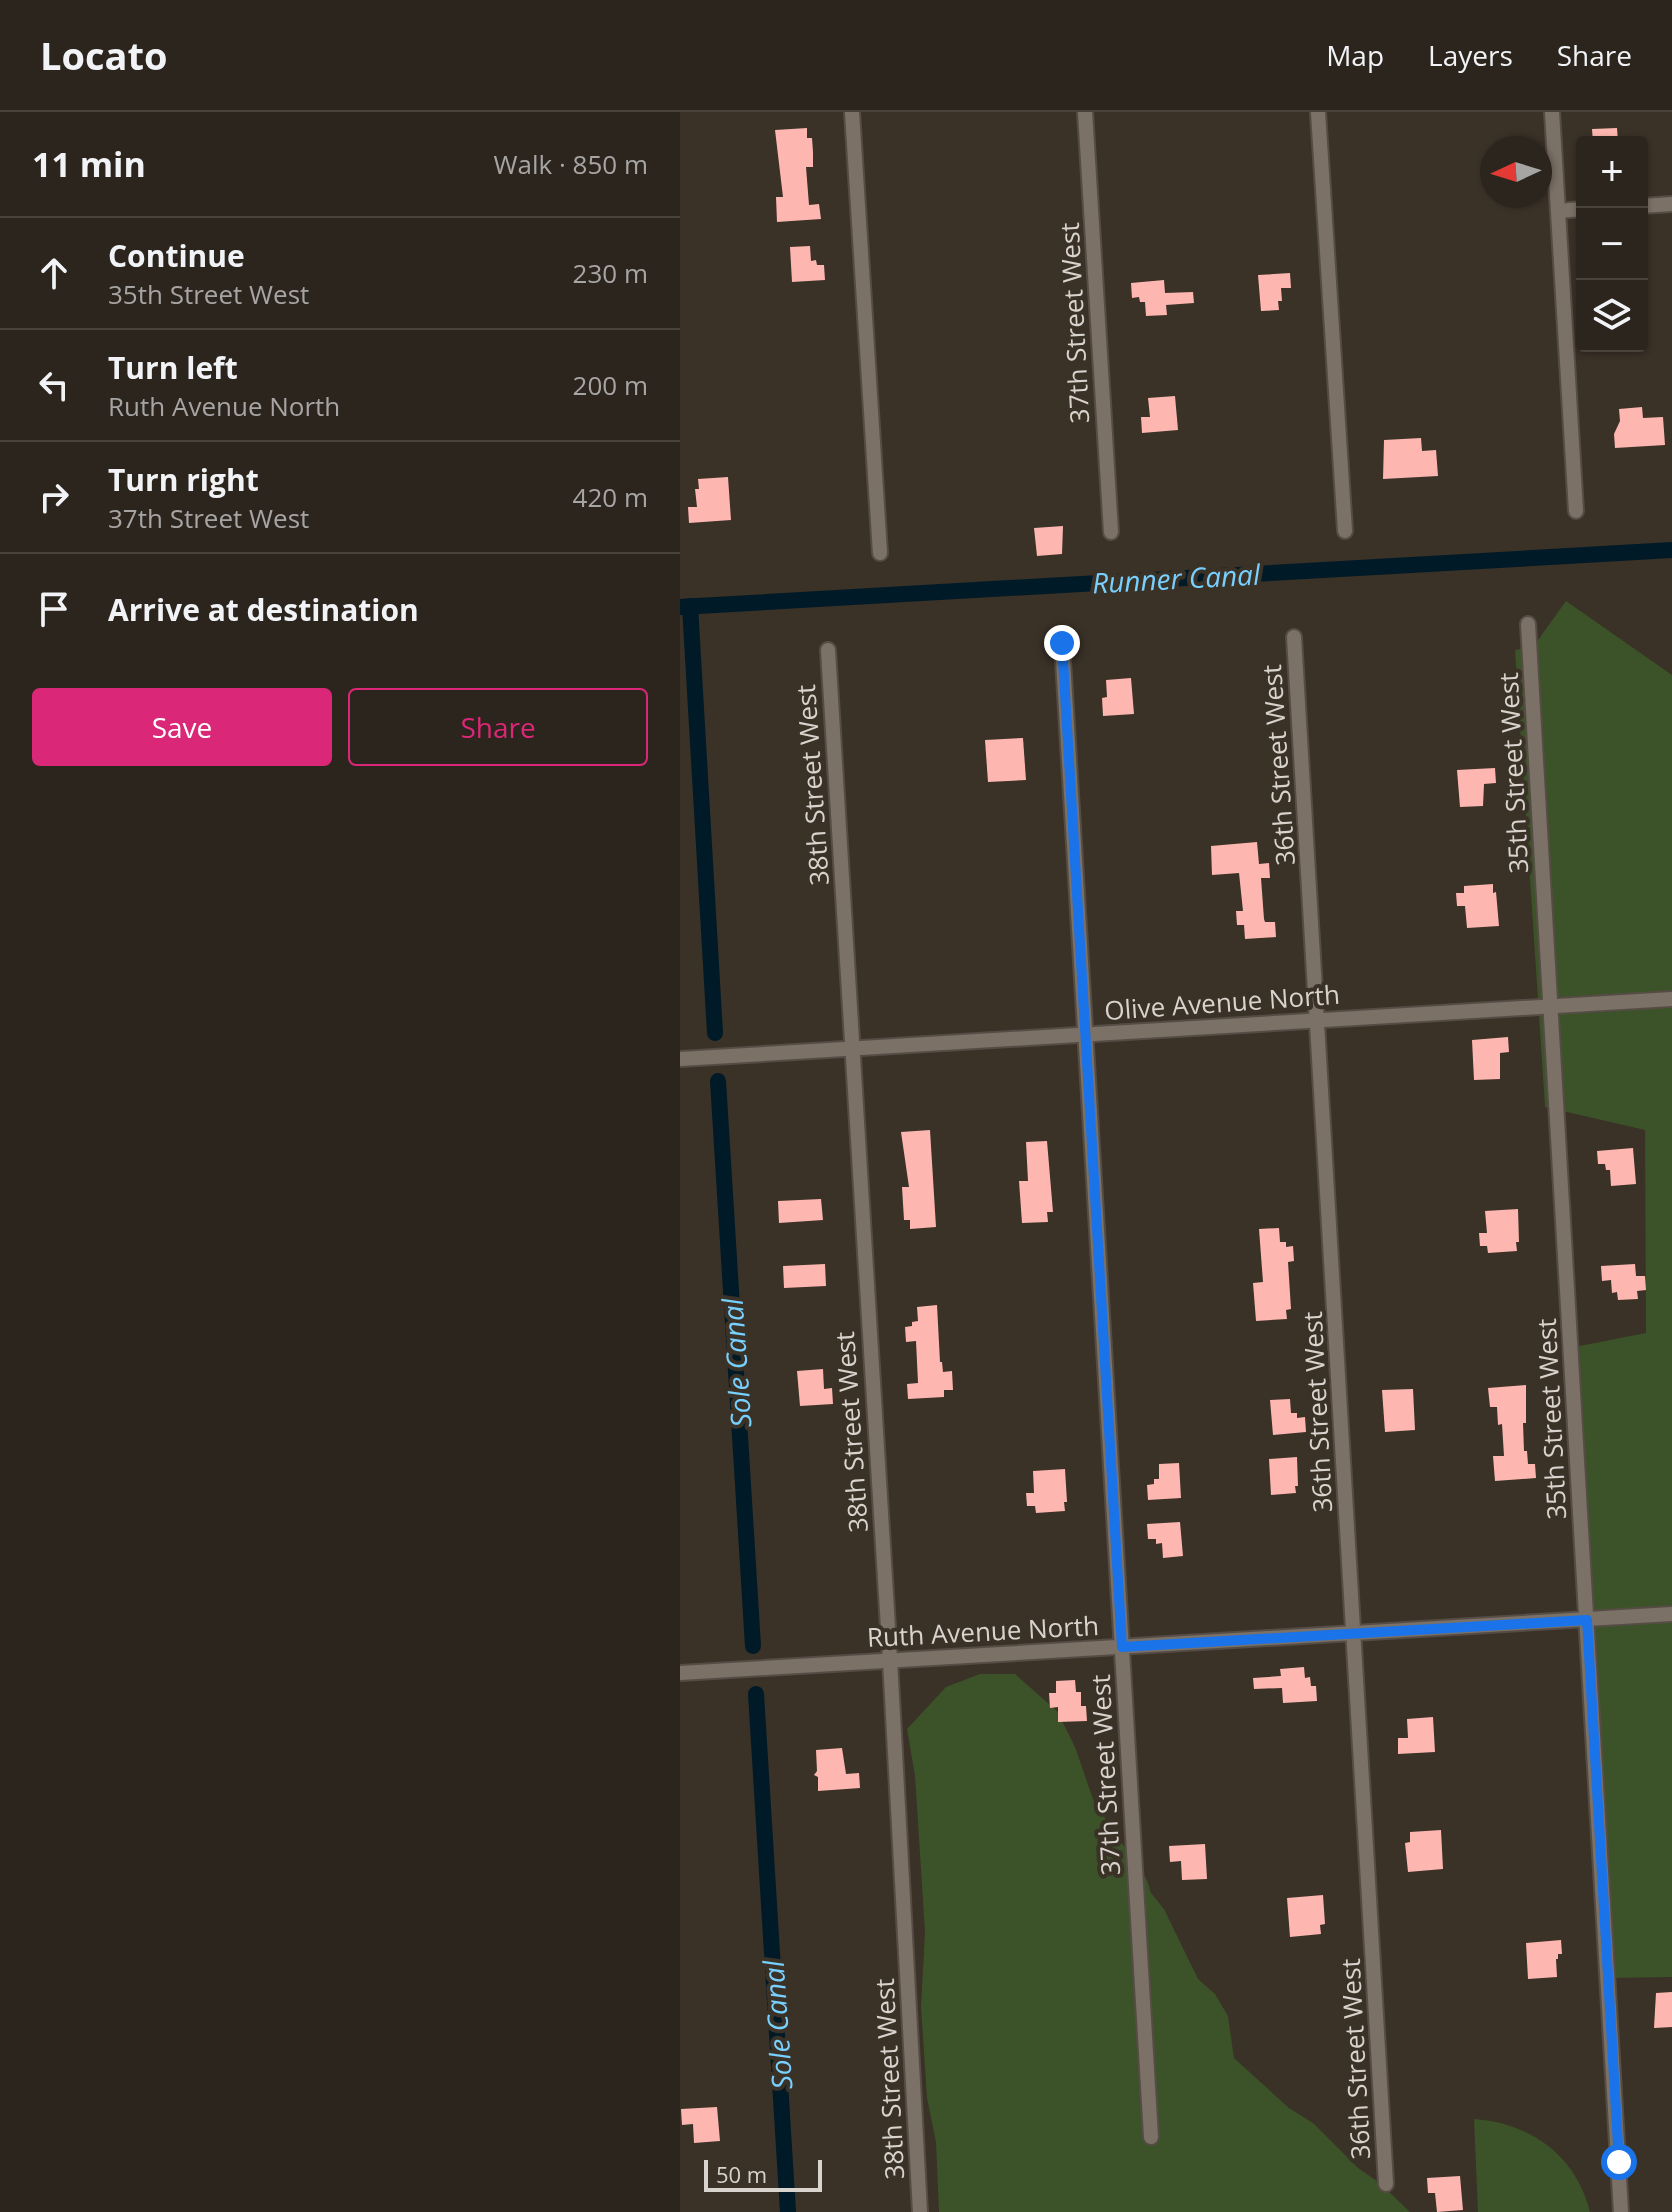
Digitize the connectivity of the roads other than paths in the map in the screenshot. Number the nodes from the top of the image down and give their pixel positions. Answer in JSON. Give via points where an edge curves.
{"nodes":[{"id":1,"x":852,"y":112,"type":"edge"},
{"id":2,"x":1085,"y":112,"type":"edge"},
{"id":3,"x":1318,"y":112,"type":"edge"},
{"id":4,"x":1552,"y":112,"type":"edge"},
{"id":5,"x":1672,"y":204,"type":"edge"},
{"id":6,"x":1648,"y":206,"type":"edge"},
{"id":7,"x":1576,"y":210,"type":"edge"},
{"id":8,"x":1558,"y":211,"type":"junction"},
{"id":9,"x":1576,"y":511,"type":"dead end"},
{"id":10,"x":1345,"y":531,"type":"dead end"},
{"id":11,"x":1111,"y":532,"type":"dead end"},
{"id":12,"x":880,"y":553,"type":"dead end"},
{"id":13,"x":1528,"y":624,"type":"dead end"},
{"id":14,"x":1294,"y":637,"type":"dead end"},
{"id":15,"x":1062,"y":643,"type":"dead end"},
{"id":16,"x":828,"y":650,"type":"dead end"},
{"id":17,"x":1672,"y":999,"type":"edge"},
{"id":18,"x":1551,"y":1006,"type":"junction"},
{"id":19,"x":1318,"y":1020,"type":"junction"},
{"id":20,"x":1085,"y":1034,"type":"junction"},
{"id":21,"x":851,"y":1048,"type":"junction"},
{"id":22,"x":680,"y":1059,"type":"edge"},
{"id":23,"x":1672,"y":1614,"type":"edge"},
{"id":24,"x":1587,"y":1620,"type":"junction"},
{"id":25,"x":1354,"y":1634,"type":"junction"},
{"id":26,"x":1122,"y":1647,"type":"junction"},
{"id":27,"x":890,"y":1660,"type":"junction"},
{"id":28,"x":680,"y":1673,"type":"edge"},
{"id":29,"x":1151,"y":2137,"type":"dead end"},
{"id":30,"x":1386,"y":2184,"type":"dead end"},
{"id":31,"x":920,"y":2212,"type":"edge"},
{"id":32,"x":1621,"y":2212,"type":"edge"}],
"edges":[{"from":1,"to":12,"type":"street"},
{"from":2,"to":11,"type":"street","name":"37th Street West"},
{"from":3,"to":10,"type":"street"},
{"from":4,"to":8,"type":"street"},
{"from":5,"to":6,"type":"street"},
{"from":7,"to":8,"type":"street"},
{"from":8,"to":9,"type":"street"},
{"from":13,"to":18,"type":"street","name":"35th Street West"},
{"from":14,"to":19,"type":"street","name":"36th Street West"},
{"from":15,"to":20,"type":"street","name":"37th Street West"},
{"from":16,"to":21,"type":"street","name":"38th Street West"},
{"from":17,"to":18,"type":"street","name":"Olive Avenue North"},
{"from":18,"to":19,"type":"street","name":"Olive Avenue North"},
{"from":18,"to":24,"type":"street","name":"35th Street West"},
{"from":19,"to":20,"type":"street","name":"Olive Avenue North"},
{"from":19,"to":25,"type":"street","name":"36th Street West"},
{"from":20,"to":21,"type":"street","name":"Olive Avenue North"},
{"from":20,"to":26,"type":"street","name":"37th Street West"},
{"from":21,"to":22,"type":"street","name":"Olive Avenue North"},
{"from":21,"to":27,"type":"street","name":"38th Street West"},
{"from":23,"to":24,"type":"street","name":"Ruth Avenue North"},
{"from":24,"to":25,"type":"street","name":"Ruth Avenue North"},
{"from":24,"to":32,"type":"street","name":"35th Street West"},
{"from":25,"to":26,"type":"street","name":"Ruth Avenue North"},
{"from":25,"to":30,"type":"street","name":"36th Street West"},
{"from":26,"to":27,"type":"street","name":"Ruth Avenue North"},
{"from":26,"to":29,"type":"street","name":"37th Street West"},
{"from":27,"to":28,"type":"street","name":"Ruth Avenue North"},
{"from":27,"to":31,"type":"street","name":"38th Street West"}]}
